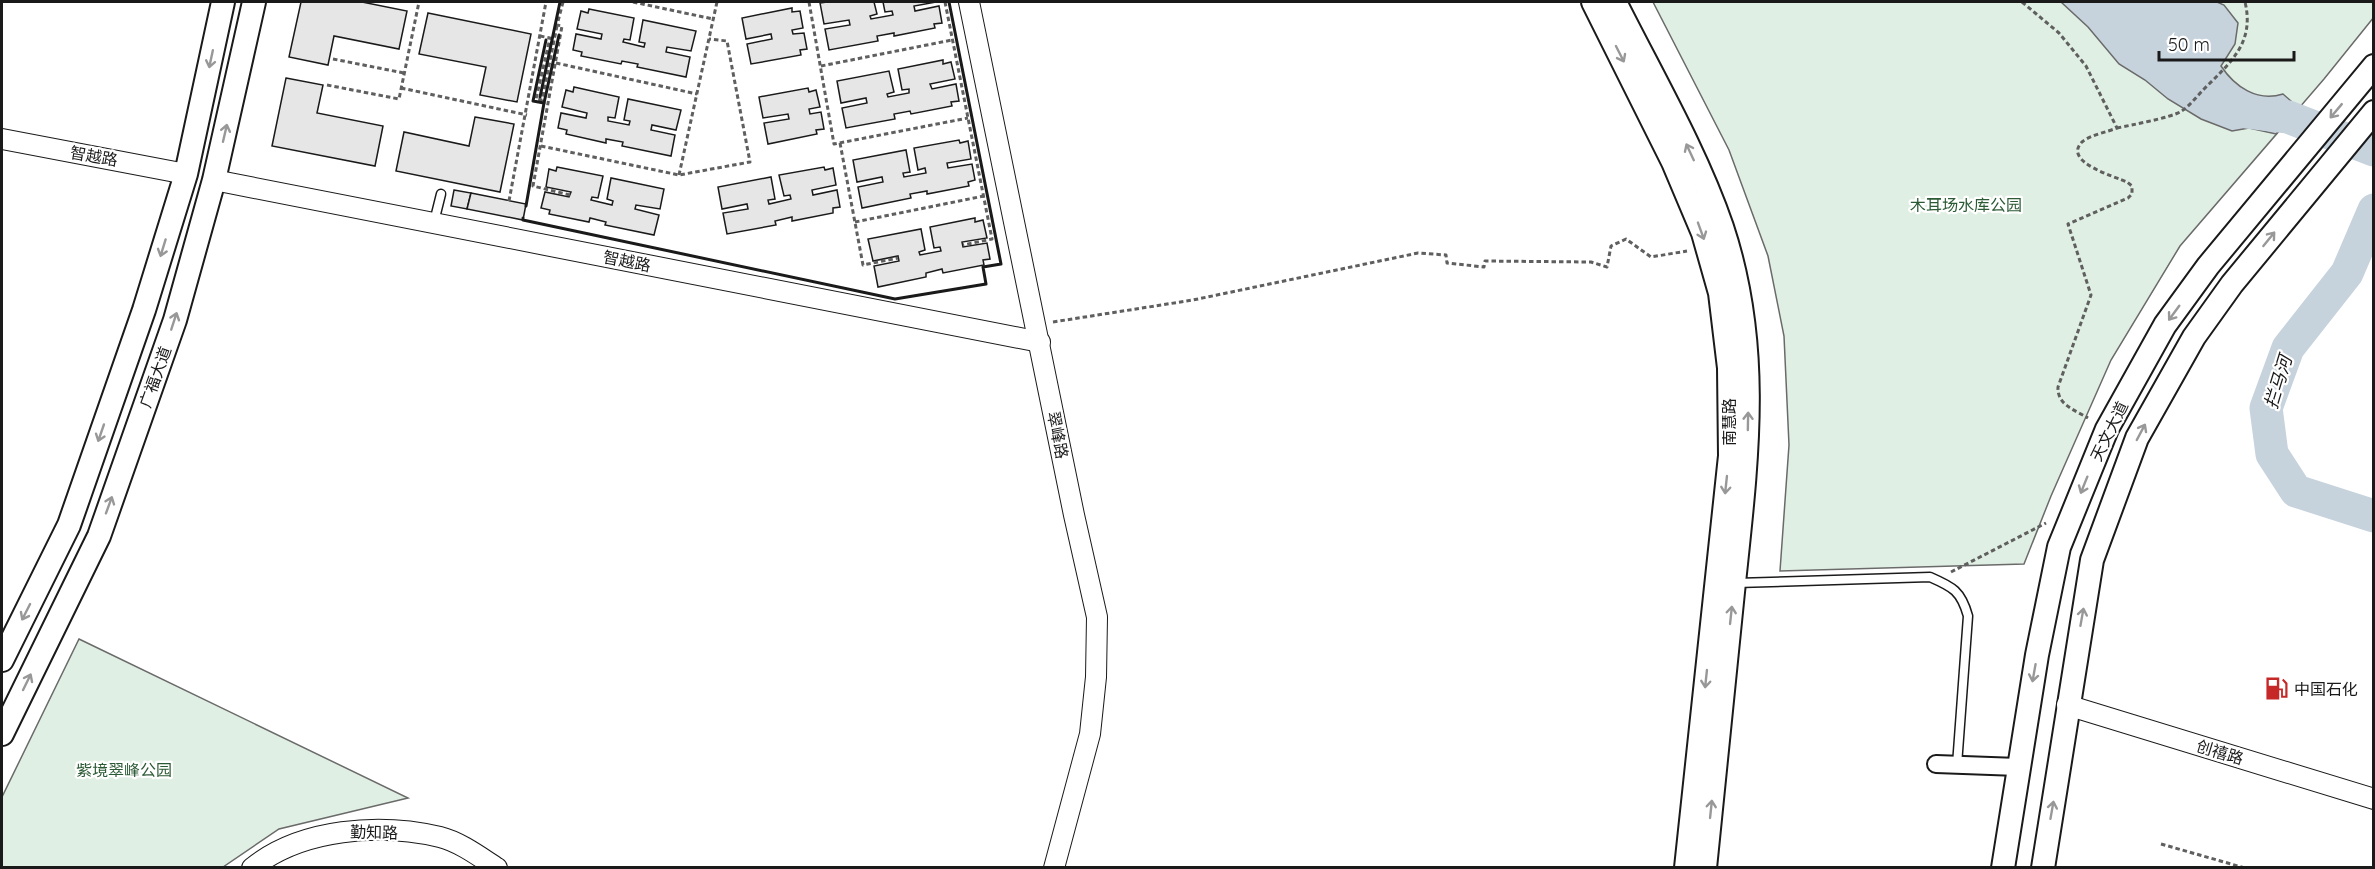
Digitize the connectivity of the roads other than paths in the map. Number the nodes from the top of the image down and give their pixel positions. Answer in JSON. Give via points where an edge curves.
{"nodes":[{"id":1,"x":223,"y":2,"type":"edge"},
{"id":2,"x":254,"y":2,"type":"edge"},
{"id":3,"x":969,"y":2,"type":"edge"},
{"id":4,"x":1593,"y":2,"type":"edge"},
{"id":5,"x":1615,"y":2,"type":"edge"},
{"id":6,"x":2373,"y":66,"type":"edge"},
{"id":7,"x":2373,"y":112,"type":"edge"},
{"id":8,"x":2,"y":139,"type":"edge"},
{"id":9,"x":186,"y":174,"type":"junction"},
{"id":10,"x":214,"y":180,"type":"junction"},
{"id":11,"x":441,"y":194,"type":"dead end"},
{"id":12,"x":434,"y":223,"type":"junction"},
{"id":13,"x":1038,"y":333,"type":"junction"},
{"id":14,"x":1734,"y":583,"type":"junction"},
{"id":15,"x":2,"y":660,"type":"edge"},
{"id":16,"x":2067,"y":705,"type":"junction"},
{"id":17,"x":2,"y":734,"type":"edge"},
{"id":18,"x":1936,"y":764,"type":"dead end"},
{"id":19,"x":1957,"y":765,"type":"junction"},
{"id":20,"x":2018,"y":767,"type":"junction"},
{"id":21,"x":2373,"y":799,"type":"edge"},
{"id":22,"x":252,"y":867,"type":"edge"},
{"id":23,"x":496,"y":867,"type":"edge"},
{"id":24,"x":1054,"y":867,"type":"edge"},
{"id":25,"x":1686,"y":867,"type":"edge"},
{"id":26,"x":1705,"y":867,"type":"edge"},
{"id":27,"x":2003,"y":867,"type":"edge"},
{"id":28,"x":2043,"y":867,"type":"edge"}],
"edges":[{"from":1,"to":9,"type":"main road","name":"广福大道","one_way":true},
{"from":10,"to":2,"type":"main road","name":"广福大道","one_way":true},
{"from":3,"to":13,"type":"street","name":"翠峰路"},
{"from":4,"to":25,"type":"main road","name":"南慧路","one_way":true,"via":[[1673,162],[1703,233],[1720,293],[1729,368],[1730,456]]},
{"from":14,"to":5,"type":"main road","name":"南慧路","one_way":true,"via":[[1748,457],[1749,368],[1738,289],[1722,227]]},
{"from":6,"to":20,"type":"main road","name":"天文大道","one_way":true,"via":[[2208,266],[2165,325],[2107,429],[2059,547]]},
{"from":16,"to":7,"type":"main road","name":"天文大道","one_way":true,"via":[[2092,560],[2137,438],[2194,337],[2232,284]]},
{"from":8,"to":9,"type":"street","name":"智越路"},
{"from":9,"to":15,"type":"main road","name":"广福大道","one_way":true,"via":[[144,310],[69,525]]},
{"from":10,"to":12,"type":"street","name":"智越路"},
{"from":17,"to":10,"type":"main road","name":"广福大道","one_way":true,"via":[[99,536],[175,320]]},
{"from":11,"to":12,"type":"lane"},
{"from":12,"to":13,"type":"street","name":"智越路"},
{"from":13,"to":24,"type":"street","name":"翠峰路","via":[[1097,617],[1090,734]]},
{"from":14,"to":19,"type":"lane","via":[[1930,577],[1950,586],[1963,598],[1968,616]]},
{"from":26,"to":14,"type":"main road","name":"南慧路","one_way":true},
{"from":16,"to":21,"type":"street","name":"创禧路"},
{"from":28,"to":16,"type":"main road","name":"天文大道","one_way":true},
{"from":18,"to":19,"type":"street"},
{"from":19,"to":20,"type":"street"},
{"from":20,"to":27,"type":"main road","name":"天文大道"},
{"from":22,"to":23,"type":"street","name":"勤知路","via":[[301,841],[338,832],[378,829],[442,837]]}]}
